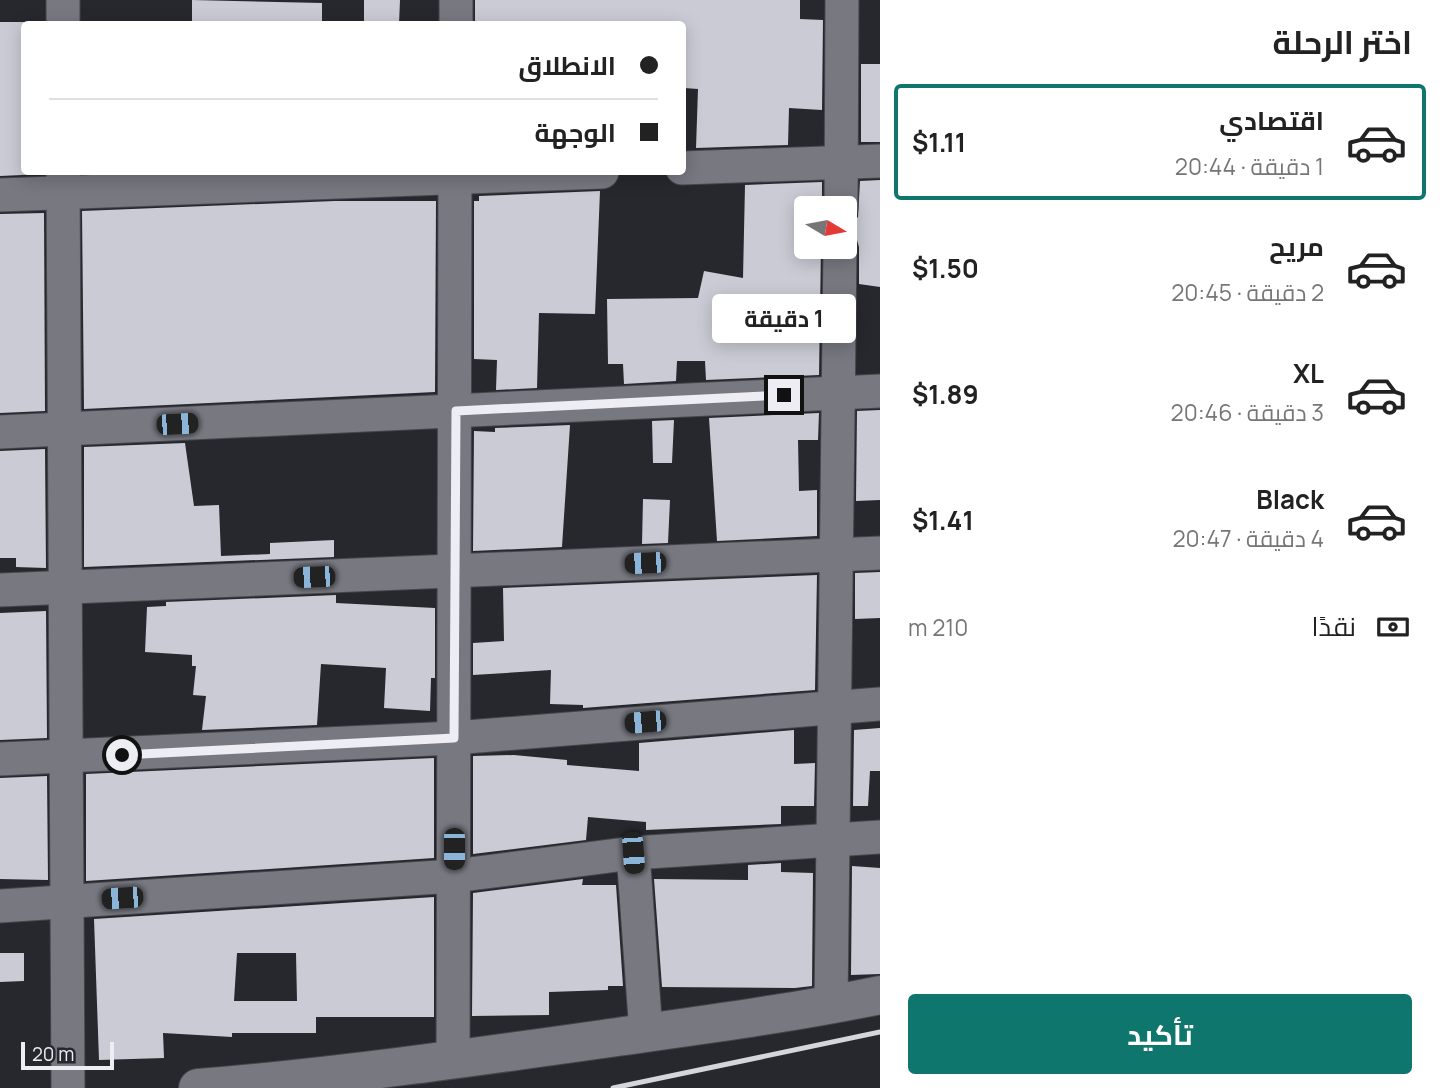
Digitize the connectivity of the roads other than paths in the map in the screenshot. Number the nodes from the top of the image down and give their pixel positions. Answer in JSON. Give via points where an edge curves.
{"nodes":[{"id":1,"x":63,"y":0,"type":"edge"},
{"id":2,"x":456,"y":0,"type":"edge"},
{"id":3,"x":842,"y":0,"type":"edge"},
{"id":4,"x":63,"y":21,"type":"edge"},
{"id":5,"x":456,"y":21,"type":"edge"},
{"id":6,"x":880,"y":161,"type":"edge"},
{"id":7,"x":841,"y":162,"type":"junction"},
{"id":8,"x":686,"y":168,"type":"edge"},
{"id":9,"x":406,"y":175,"type":"edge"},
{"id":10,"x":455,"y":175,"type":"edge"},
{"id":11,"x":64,"y":182,"type":"edge"},
{"id":12,"x":0,"y":195,"type":"edge"},
{"id":13,"x":841,"y":196,"type":"edge"},
{"id":14,"x":840,"y":259,"type":"edge"},
{"id":15,"x":880,"y":390,"type":"edge"},
{"id":16,"x":839,"y":392,"type":"junction"},
{"id":17,"x":456,"y":411,"type":"junction"},
{"id":18,"x":65,"y":429,"type":"junction"},
{"id":19,"x":0,"y":432,"type":"edge"},
{"id":20,"x":880,"y":554,"type":"edge"},
{"id":21,"x":836,"y":555,"type":"junction"},
{"id":22,"x":453,"y":571,"type":"junction"},
{"id":23,"x":65,"y":587,"type":"junction"},
{"id":24,"x":0,"y":590,"type":"edge"},
{"id":25,"x":880,"y":704,"type":"edge"},
{"id":26,"x":835,"y":705,"type":"junction"},
{"id":27,"x":454,"y":738,"type":"junction"},
{"id":28,"x":66,"y":758,"type":"junction"},
{"id":29,"x":0,"y":759,"type":"edge"},
{"id":30,"x":880,"y":837,"type":"edge"},
{"id":31,"x":833,"y":840,"type":"junction"},
{"id":32,"x":633,"y":853,"type":"junction"},
{"id":33,"x":454,"y":877,"type":"junction"},
{"id":34,"x":67,"y":902,"type":"junction"},
{"id":35,"x":0,"y":906,"type":"edge"},
{"id":36,"x":880,"y":995,"type":"edge"},
{"id":37,"x":831,"y":1005,"type":"junction"},
{"id":38,"x":646,"y":1033,"type":"junction"},
{"id":39,"x":453,"y":1060,"type":"junction"},
{"id":40,"x":68,"y":1088,"type":"edge"},
{"id":41,"x":198,"y":1088,"type":"edge"}],
"edges":[{"from":1,"to":4,"type":"street"},
{"from":2,"to":5,"type":"street"},
{"from":3,"to":7,"type":"street"},
{"from":6,"to":7,"type":"street"},
{"from":7,"to":8,"type":"street"},
{"from":7,"to":13,"type":"street"},
{"from":9,"to":11,"type":"street"},
{"from":10,"to":17,"type":"street"},
{"from":11,"to":12,"type":"street"},
{"from":11,"to":18,"type":"street"},
{"from":14,"to":16,"type":"street"},
{"from":15,"to":16,"type":"street"},
{"from":16,"to":17,"type":"street"},
{"from":16,"to":21,"type":"street"},
{"from":17,"to":18,"type":"street"},
{"from":17,"to":22,"type":"street"},
{"from":18,"to":19,"type":"street"},
{"from":18,"to":23,"type":"street"},
{"from":20,"to":21,"type":"street"},
{"from":21,"to":22,"type":"street"},
{"from":21,"to":26,"type":"street"},
{"from":22,"to":23,"type":"street"},
{"from":22,"to":27,"type":"street"},
{"from":23,"to":24,"type":"street"},
{"from":23,"to":28,"type":"street"},
{"from":25,"to":26,"type":"street"},
{"from":26,"to":27,"type":"street"},
{"from":26,"to":31,"type":"street"},
{"from":27,"to":28,"type":"street"},
{"from":27,"to":33,"type":"street"},
{"from":28,"to":29,"type":"street"},
{"from":28,"to":34,"type":"street"},
{"from":30,"to":31,"type":"street"},
{"from":31,"to":32,"type":"street"},
{"from":31,"to":37,"type":"street"},
{"from":32,"to":33,"type":"street"},
{"from":32,"to":38,"type":"street"},
{"from":33,"to":34,"type":"street"},
{"from":33,"to":39,"type":"street"},
{"from":34,"to":35,"type":"street"},
{"from":34,"to":40,"type":"street"},
{"from":36,"to":37,"type":"street"},
{"from":37,"to":38,"type":"street"},
{"from":38,"to":39,"type":"street"},
{"from":39,"to":41,"type":"street"}]}
